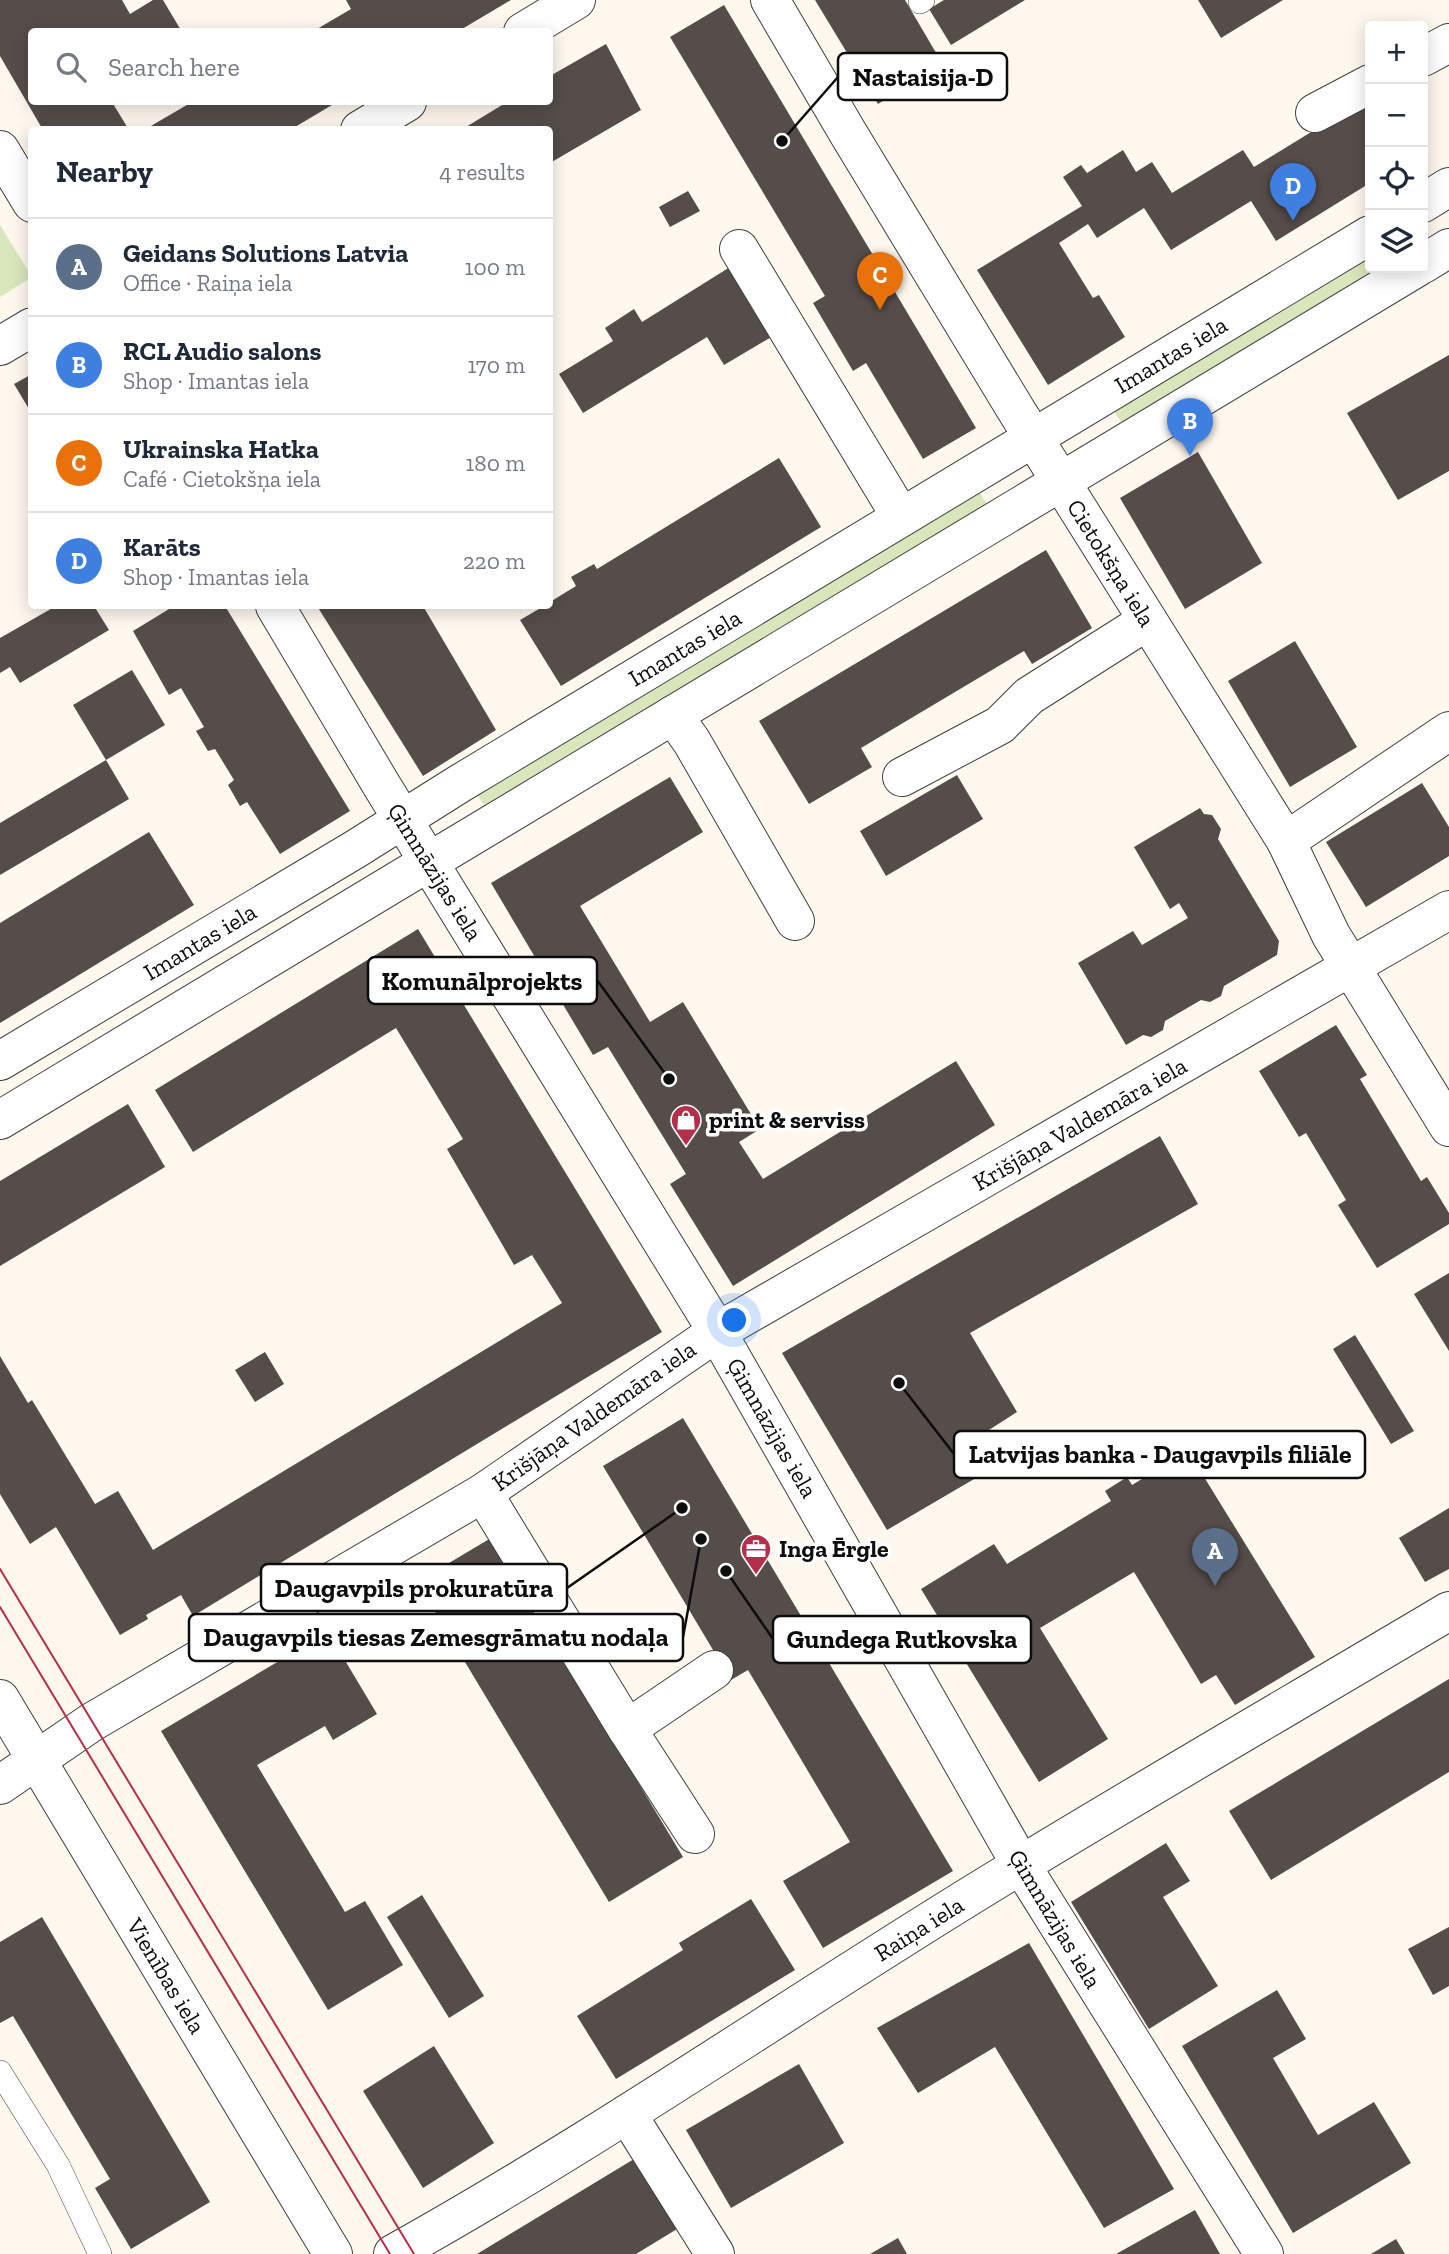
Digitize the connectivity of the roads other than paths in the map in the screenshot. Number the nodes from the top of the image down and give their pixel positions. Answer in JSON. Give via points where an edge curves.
{"nodes":[{"id":1,"x":576,"y":0,"type":"edge"},
{"id":2,"x":770,"y":0,"type":"edge"},
{"id":3,"x":530,"y":28,"type":"edge"},
{"id":4,"x":1449,"y":43,"type":"edge"},
{"id":5,"x":1428,"y":54,"type":"edge"},
{"id":6,"x":1365,"y":87,"type":"edge"},
{"id":7,"x":402,"y":105,"type":"edge"},
{"id":8,"x":1315,"y":113,"type":"dead end"},
{"id":9,"x":367,"y":126,"type":"edge"},
{"id":10,"x":0,"y":150,"type":"edge"},
{"id":11,"x":1449,"y":187,"type":"edge"},
{"id":12,"x":28,"y":196,"type":"edge"},
{"id":13,"x":1428,"y":200,"type":"edge"},
{"id":14,"x":1365,"y":238,"type":"edge"},
{"id":15,"x":1449,"y":248,"type":"edge"},
{"id":16,"x":739,"y":249,"type":"dead end"},
{"id":17,"x":1428,"y":261,"type":"edge"},
{"id":18,"x":1408,"y":273,"type":"edge"},
{"id":19,"x":28,"y":329,"type":"edge"},
{"id":20,"x":0,"y":346,"type":"edge"},
{"id":21,"x":1033,"y":438,"type":"junction"},
{"id":22,"x":1061,"y":482,"type":"junction"},
{"id":23,"x":901,"y":517,"type":"junction"},
{"id":24,"x":277,"y":609,"type":"edge"},
{"id":25,"x":1147,"y":621,"type":"junction"},
{"id":26,"x":673,"y":715,"type":"junction"},
{"id":27,"x":1449,"y":731,"type":"edge"},
{"id":28,"x":902,"y":777,"type":"dead end"},
{"id":29,"x":403,"y":819,"type":"junction"},
{"id":30,"x":1286,"y":841,"type":"junction"},
{"id":31,"x":428,"y":862,"type":"junction"},
{"id":32,"x":1449,"y":909,"type":"edge"},
{"id":33,"x":795,"y":921,"type":"dead end"},
{"id":34,"x":1350,"y":966,"type":"junction"},
{"id":35,"x":0,"y":1061,"type":"edge"},
{"id":36,"x":0,"y":1120,"type":"edge"},
{"id":37,"x":1449,"y":1127,"type":"edge"},
{"id":38,"x":717,"y":1332,"type":"junction"},
{"id":39,"x":483,"y":1493,"type":"junction"},
{"id":40,"x":1449,"y":1611,"type":"edge"},
{"id":41,"x":714,"y":1670,"type":"dead end"},
{"id":42,"x":0,"y":1699,"type":"edge"},
{"id":43,"x":627,"y":1729,"type":"junction"},
{"id":44,"x":36,"y":1760,"type":"junction"},
{"id":45,"x":0,"y":1785,"type":"edge"},
{"id":46,"x":695,"y":1834,"type":"dead end"},
{"id":47,"x":1021,"y":1865,"type":"junction"},
{"id":48,"x":0,"y":2072,"type":"edge"},
{"id":49,"x":627,"y":2115,"type":"junction"},
{"id":50,"x":100,"y":2254,"type":"edge"},
{"id":51,"x":333,"y":2254,"type":"edge"},
{"id":52,"x":393,"y":2254,"type":"edge"},
{"id":53,"x":715,"y":2254,"type":"edge"},
{"id":54,"x":1264,"y":2254,"type":"edge"}],
"edges":[{"from":1,"to":3,"type":"street"},
{"from":2,"to":21,"type":"street","name":"Cietokšņa iela"},
{"from":4,"to":5,"type":"street"},
{"from":6,"to":8,"type":"street"},
{"from":7,"to":9,"type":"street"},
{"from":10,"to":12,"type":"street"},
{"from":11,"to":13,"type":"street"},
{"from":14,"to":21,"type":"street","name":"Imantas iela"},
{"from":15,"to":17,"type":"street"},
{"from":16,"to":23,"type":"street"},
{"from":18,"to":22,"type":"street","name":"Imantas iela"},
{"from":19,"to":20,"type":"street"},
{"from":21,"to":22,"type":"street","name":"Cietokšņa iela"},
{"from":21,"to":23,"type":"street","name":"Imantas iela"},
{"from":22,"to":25,"type":"street","name":"Cietokšņa iela"},
{"from":22,"to":26,"type":"street","name":"Imantas iela"},
{"from":23,"to":29,"type":"street","name":"Imantas iela"},
{"from":24,"to":29,"type":"street","name":"Ģimnāzijas iela"},
{"from":25,"to":28,"type":"street","via":[[1029,696],[1000,725]]},
{"from":25,"to":30,"type":"street","name":"Cietokšņa iela"},
{"from":26,"to":31,"type":"street","name":"Imantas iela"},
{"from":26,"to":33,"type":"street"},
{"from":27,"to":30,"type":"street"},
{"from":29,"to":31,"type":"street","name":"Ģimnāzijas iela"},
{"from":29,"to":35,"type":"street","name":"Imantas iela"},
{"from":30,"to":34,"type":"street","name":"Cietokšņa iela"},
{"from":31,"to":36,"type":"street","name":"Imantas iela"},
{"from":31,"to":38,"type":"street","name":"Ģimnāzijas iela"},
{"from":32,"to":34,"type":"street","name":"Krišjāņa Valdemāra iela"},
{"from":34,"to":37,"type":"street","name":"Cietokšņa iela"},
{"from":34,"to":38,"type":"street","name":"Krišjāņa Valdemāra iela"},
{"from":38,"to":39,"type":"street","name":"Krišjāņa Valdemāra iela"},
{"from":38,"to":47,"type":"street","name":"Ģimnāzijas iela"},
{"from":39,"to":43,"type":"street"},
{"from":39,"to":44,"type":"street","name":"Krišjāņa Valdemāra iela","via":[[75,1732]]},
{"from":40,"to":47,"type":"street","name":"Raiņa iela"},
{"from":41,"to":43,"type":"street"},
{"from":42,"to":44,"type":"street","name":"Vienības iela"},
{"from":43,"to":46,"type":"street"},
{"from":44,"to":45,"type":"street","name":"Krišjāņa Valdemāra iela"},
{"from":44,"to":51,"type":"street","name":"Vienības iela"},
{"from":47,"to":49,"type":"street","name":"Raiņa iela"},
{"from":47,"to":54,"type":"street","name":"Ģimnāzijas iela"},
{"from":48,"to":50,"type":"lane","via":[[58,2165]]},
{"from":49,"to":52,"type":"street","name":"Raiņa iela"},
{"from":49,"to":53,"type":"street"}]}
